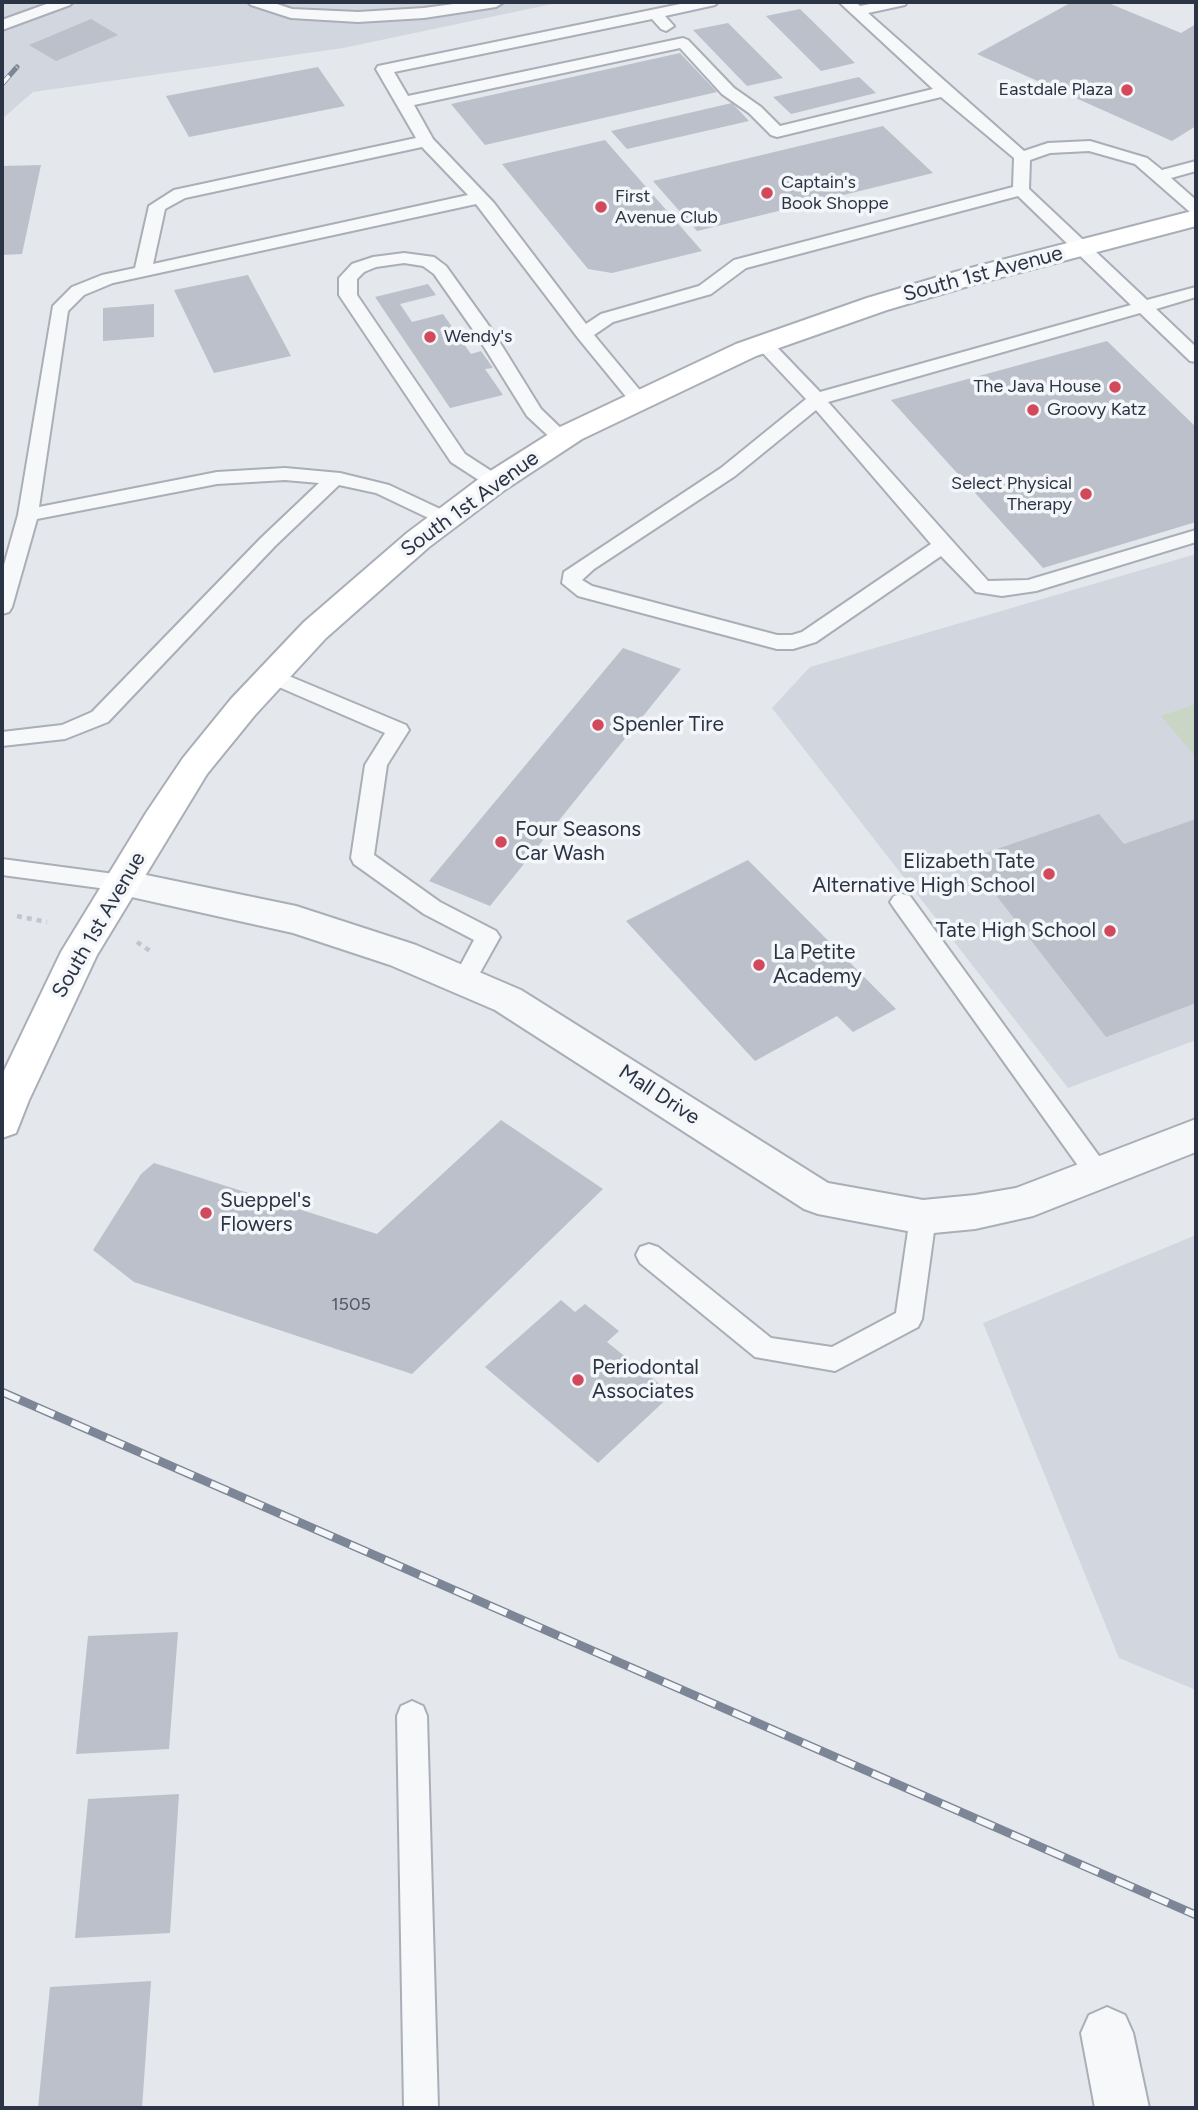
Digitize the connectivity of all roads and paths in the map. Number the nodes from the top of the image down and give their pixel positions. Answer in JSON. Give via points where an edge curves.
{"nodes":[{"id":1,"x":65,"y":2,"type":"edge"},
{"id":2,"x":256,"y":2,"type":"edge"},
{"id":3,"x":496,"y":2,"type":"edge"},
{"id":4,"x":710,"y":2,"type":"edge"},
{"id":5,"x":900,"y":2,"type":"edge"},
{"id":6,"x":852,"y":6,"type":"edge"},
{"id":7,"x":655,"y":14,"type":"junction"},
{"id":8,"x":2,"y":25,"type":"edge"},
{"id":9,"x":682,"y":43,"type":"junction"},
{"id":10,"x":943,"y":91,"type":"junction"},
{"id":11,"x":404,"y":102,"type":"junction"},
{"id":12,"x":426,"y":141,"type":"junction"},
{"id":13,"x":1022,"y":157,"type":"junction"},
{"id":14,"x":1196,"y":166,"type":"edge"},
{"id":15,"x":1161,"y":176,"type":"junction"},
{"id":16,"x":1021,"y":190,"type":"junction"},
{"id":17,"x":479,"y":198,"type":"junction"},
{"id":18,"x":1196,"y":208,"type":"edge"},
{"id":19,"x":1196,"y":218,"type":"edge"},
{"id":20,"x":1080,"y":248,"type":"junction"},
{"id":21,"x":143,"y":271,"type":"junction"},
{"id":22,"x":1196,"y":292,"type":"edge"},
{"id":23,"x":1142,"y":306,"type":"junction"},
{"id":24,"x":584,"y":334,"type":"junction"},
{"id":25,"x":764,"y":344,"type":"junction"},
{"id":26,"x":1196,"y":357,"type":"edge"},
{"id":27,"x":639,"y":400,"type":"junction"},
{"id":28,"x":817,"y":400,"type":"junction"},
{"id":29,"x":563,"y":439,"type":"junction"},
{"id":30,"x":334,"y":479,"type":"junction"},
{"id":31,"x":495,"y":482,"type":"junction"},
{"id":32,"x":28,"y":514,"type":"junction"},
{"id":33,"x":446,"y":519,"type":"junction"},
{"id":34,"x":1196,"y":536,"type":"edge"},
{"id":35,"x":943,"y":545,"type":"junction"},
{"id":36,"x":2,"y":607,"type":"edge"},
{"id":37,"x":272,"y":676,"type":"junction"},
{"id":38,"x":2,"y":739,"type":"edge"},
{"id":39,"x":2,"y":867,"type":"edge"},
{"id":40,"x":122,"y":883,"type":"junction"},
{"id":41,"x":902,"y":902,"type":"dead end"},
{"id":42,"x":464,"y":981,"type":"junction"},
{"id":43,"x":2,"y":1122,"type":"edge"},
{"id":44,"x":1196,"y":1135,"type":"edge"},
{"id":45,"x":1098,"y":1174,"type":"junction"},
{"id":46,"x":923,"y":1217,"type":"junction"},
{"id":47,"x":649,"y":1255,"type":"dead end"},
{"id":48,"x":412,"y":1716,"type":"dead end"},
{"id":49,"x":1107,"y":2033,"type":"dead end"},
{"id":50,"x":421,"y":2108,"type":"edge"},
{"id":51,"x":1122,"y":2108,"type":"edge"}],
"edges":[{"from":1,"to":8,"type":"lane"},
{"from":2,"to":3,"type":"lane","via":[[291,13],[359,17]]},
{"from":4,"to":7,"type":"lane"},
{"from":5,"to":6,"type":"lane"},
{"from":6,"to":10,"type":"lane"},
{"from":7,"to":9,"type":"lane"},
{"from":7,"to":11,"type":"lane","via":[[384,69]]},
{"from":9,"to":10,"type":"lane","via":[[728,91],[777,132]]},
{"from":9,"to":11,"type":"lane"},
{"from":10,"to":13,"type":"lane"},
{"from":11,"to":12,"type":"lane"},
{"from":12,"to":17,"type":"lane"},
{"from":12,"to":21,"type":"lane","via":[[180,194],[157,206]]},
{"from":13,"to":15,"type":"lane","via":[[1048,148],[1090,146],[1141,161]]},
{"from":13,"to":16,"type":"lane"},
{"from":14,"to":15,"type":"lane"},
{"from":15,"to":18,"type":"lane"},
{"from":16,"to":20,"type":"lane"},
{"from":16,"to":24,"type":"lane","via":[[740,264],[705,290],[607,318]]},
{"from":17,"to":21,"type":"lane"},
{"from":17,"to":24,"type":"lane"},
{"from":19,"to":20,"type":"main road","name":"South 1st Avenue"},
{"from":20,"to":23,"type":"lane"},
{"from":20,"to":25,"type":"main road","name":"South 1st Avenue","via":[[877,304]]},
{"from":21,"to":32,"type":"lane","via":[[78,291],[59,310]]},
{"from":22,"to":23,"type":"lane"},
{"from":23,"to":26,"type":"lane"},
{"from":23,"to":28,"type":"lane"},
{"from":24,"to":27,"type":"lane"},
{"from":25,"to":27,"type":"main road","name":"South 1st Avenue"},
{"from":25,"to":28,"type":"lane"},
{"from":27,"to":29,"type":"main road","name":"South 1st Avenue"},
{"from":28,"to":35,"type":"lane"},
{"from":28,"to":35,"type":"lane","via":[[728,472],[587,564],[571,578],[572,583],[585,591],[777,642],[793,642],[809,638]]},
{"from":29,"to":31,"type":"main road","name":"South 1st Avenue"},
{"from":29,"to":31,"type":"lane","via":[[534,412],[440,270],[428,261],[404,258],[358,268],[348,278],[348,295],[458,458]]},
{"from":30,"to":32,"type":"lane","via":[[285,474],[216,478]]},
{"from":30,"to":33,"type":"lane","via":[[382,489]]},
{"from":30,"to":38,"type":"lane","via":[[100,717],[65,732]]},
{"from":31,"to":33,"type":"main road","name":"South 1st Avenue"},
{"from":32,"to":36,"type":"lane"},
{"from":33,"to":37,"type":"main road","name":"South 1st Avenue","via":[[351,596]]},
{"from":34,"to":35,"type":"lane","via":[[1029,586],[1002,589],[983,587]]},
{"from":37,"to":40,"type":"main road","name":"South 1st Avenue","via":[[195,766]]},
{"from":37,"to":42,"type":"lane","via":[[398,730],[376,765],[362,858],[432,908],[488,937]]},
{"from":39,"to":40,"type":"lane"},
{"from":40,"to":42,"type":"street","name":"Mall Drive","via":[[296,920],[403,955]]},
{"from":40,"to":43,"type":"main road","name":"South 1st Avenue","via":[[80,952]]},
{"from":41,"to":45,"type":"lane"},
{"from":42,"to":46,"type":"street","name":"Mall Drive","via":[[508,1000],[818,1196]]},
{"from":44,"to":45,"type":"street","name":"Mall Drive"},
{"from":45,"to":46,"type":"street","name":"Mall Drive","via":[[1019,1204]]},
{"from":46,"to":47,"type":"lane","via":[[909,1319],[835,1359],[765,1349]]},
{"from":48,"to":50,"type":"lane"},
{"from":49,"to":51,"type":"street"}]}
